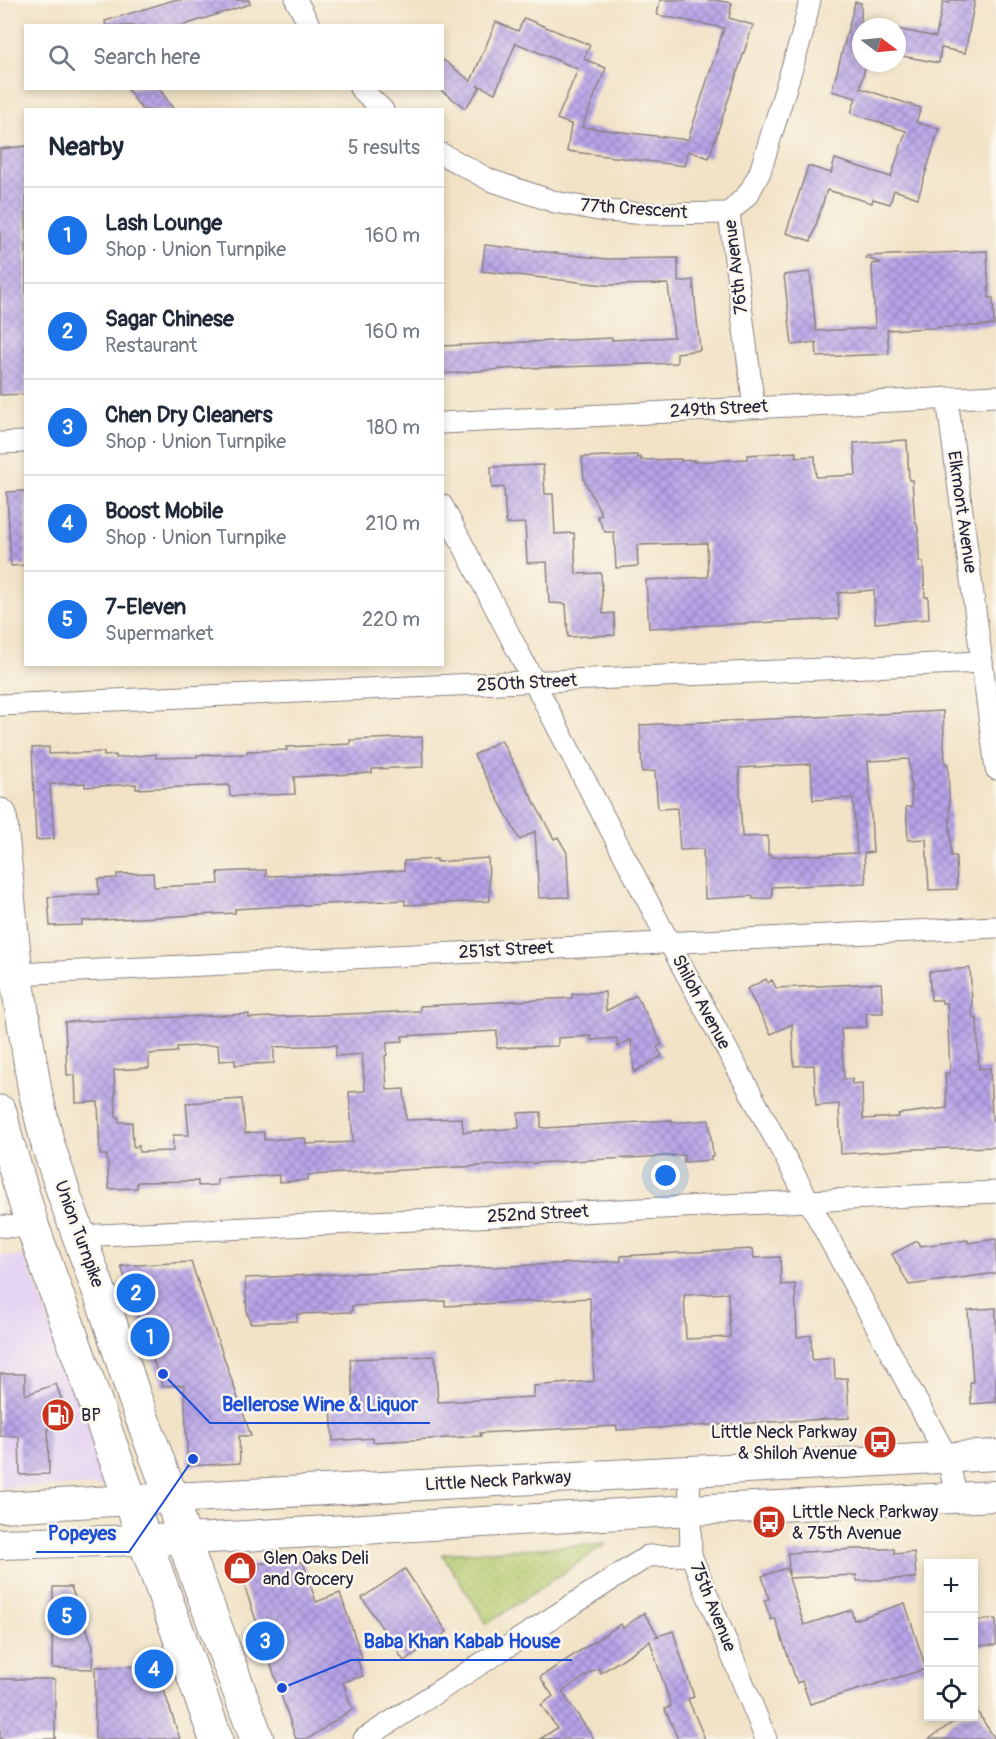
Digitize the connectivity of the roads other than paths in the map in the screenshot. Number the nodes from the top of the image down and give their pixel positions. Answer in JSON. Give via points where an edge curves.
{"nodes":[{"id":1,"x":296,"y":0,"type":"edge"},
{"id":2,"x":810,"y":0,"type":"edge"},
{"id":3,"x":309,"y":24,"type":"edge"},
{"id":4,"x":362,"y":90,"type":"edge"},
{"id":5,"x":380,"y":108,"type":"edge"},
{"id":6,"x":444,"y":155,"type":"edge"},
{"id":7,"x":729,"y":213,"type":"junction"},
{"id":8,"x":996,"y":396,"type":"edge"},
{"id":9,"x":947,"y":398,"type":"junction"},
{"id":10,"x":754,"y":407,"type":"junction"},
{"id":11,"x":444,"y":423,"type":"edge"},
{"id":12,"x":24,"y":442,"type":"edge"},
{"id":13,"x":0,"y":443,"type":"edge"},
{"id":14,"x":444,"y":509,"type":"edge"},
{"id":15,"x":982,"y":662,"type":"junction"},
{"id":16,"x":536,"y":683,"type":"junction"},
{"id":17,"x":0,"y":705,"type":"edge"},
{"id":18,"x":996,"y":768,"type":"edge"},
{"id":19,"x":0,"y":815,"type":"edge"},
{"id":20,"x":996,"y":927,"type":"edge"},
{"id":21,"x":669,"y":942,"type":"junction"},
{"id":22,"x":16,"y":974,"type":"junction"},
{"id":23,"x":0,"y":1112,"type":"edge"},
{"id":24,"x":996,"y":1191,"type":"edge"},
{"id":25,"x":808,"y":1200,"type":"junction"},
{"id":26,"x":0,"y":1226,"type":"edge"},
{"id":27,"x":33,"y":1228,"type":"junction"},
{"id":28,"x":79,"y":1236,"type":"junction"},
{"id":29,"x":996,"y":1455,"type":"edge"},
{"id":30,"x":946,"y":1457,"type":"junction"},
{"id":31,"x":689,"y":1470,"type":"junction"},
{"id":32,"x":996,"y":1496,"type":"edge"},
{"id":33,"x":957,"y":1498,"type":"junction"},
{"id":34,"x":172,"y":1499,"type":"junction"},
{"id":35,"x":131,"y":1501,"type":"junction"},
{"id":36,"x":0,"y":1508,"type":"edge"},
{"id":37,"x":690,"y":1510,"type":"junction"},
{"id":38,"x":184,"y":1539,"type":"junction"},
{"id":39,"x":146,"y":1540,"type":"junction"},
{"id":40,"x":0,"y":1544,"type":"edge"},
{"id":41,"x":691,"y":1555,"type":"junction"},
{"id":42,"x":216,"y":1739,"type":"edge"},
{"id":43,"x":257,"y":1739,"type":"edge"},
{"id":44,"x":364,"y":1739,"type":"edge"},
{"id":45,"x":766,"y":1739,"type":"edge"}],
"edges":[{"from":1,"to":3,"type":"street"},
{"from":2,"to":7,"type":"street","name":"76th Avenue","via":[[760,172],[749,193]]},
{"from":4,"to":5,"type":"street"},
{"from":6,"to":7,"type":"street","name":"77th Crescent","via":[[490,180],[555,202],[651,214]]},
{"from":7,"to":10,"type":"street","name":"76th Avenue"},
{"from":8,"to":9,"type":"street","name":"249th Street"},
{"from":9,"to":10,"type":"street","name":"249th Street"},
{"from":9,"to":15,"type":"street","name":"Elkmont Avenue"},
{"from":10,"to":11,"type":"street","name":"249th Street"},
{"from":12,"to":13,"type":"street"},
{"from":14,"to":16,"type":"street","name":"Shiloh Avenue"},
{"from":15,"to":16,"type":"street","name":"250th Street"},
{"from":15,"to":18,"type":"street","name":"Elkmont Avenue"},
{"from":16,"to":17,"type":"street","name":"250th Street"},
{"from":16,"to":21,"type":"street","name":"Shiloh Avenue"},
{"from":19,"to":22,"type":"main road","name":"Union Turnpike"},
{"from":20,"to":21,"type":"street","name":"251st Street"},
{"from":21,"to":22,"type":"street","name":"251st Street"},
{"from":21,"to":25,"type":"street","name":"Shiloh Avenue"},
{"from":22,"to":28,"type":"main road","name":"Union Turnpike","via":[[35,1091],[48,1145]]},
{"from":23,"to":27,"type":"main road"},
{"from":24,"to":25,"type":"street","name":"252nd Street"},
{"from":25,"to":28,"type":"street","name":"252nd Street"},
{"from":25,"to":30,"type":"street","name":"Shiloh Avenue"},
{"from":26,"to":27,"type":"street"},
{"from":27,"to":35,"type":"main road"},
{"from":28,"to":34,"type":"main road","name":"Union Turnpike"},
{"from":29,"to":30,"type":"main road","name":"Little Neck Parkway"},
{"from":30,"to":31,"type":"main road","name":"Little Neck Parkway"},
{"from":30,"to":33,"type":"street","name":"Shiloh Avenue"},
{"from":31,"to":34,"type":"main road","name":"Little Neck Parkway"},
{"from":31,"to":37,"type":"street","name":"75th Avenue"},
{"from":32,"to":33,"type":"main road"},
{"from":33,"to":37,"type":"main road"},
{"from":34,"to":35,"type":"main road","name":"Little Neck Parkway"},
{"from":34,"to":38,"type":"main road","name":"Union Turnpike"},
{"from":35,"to":36,"type":"main road","name":"Little Neck Parkway"},
{"from":35,"to":39,"type":"main road"},
{"from":37,"to":38,"type":"main road"},
{"from":37,"to":41,"type":"street","name":"75th Avenue"},
{"from":38,"to":39,"type":"main road"},
{"from":38,"to":43,"type":"main road","name":"Union Turnpike"},
{"from":39,"to":40,"type":"main road"},
{"from":39,"to":42,"type":"main road"},
{"from":41,"to":44,"type":"street","via":[[648,1557]]},
{"from":41,"to":45,"type":"street","name":"75th Avenue"}]}
